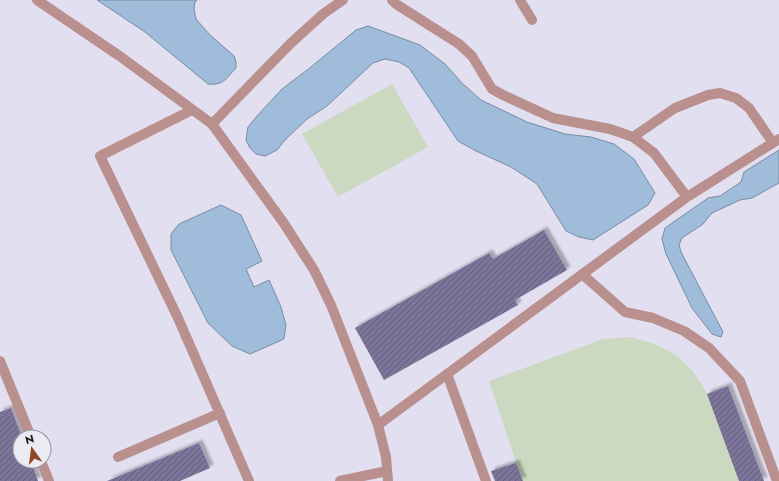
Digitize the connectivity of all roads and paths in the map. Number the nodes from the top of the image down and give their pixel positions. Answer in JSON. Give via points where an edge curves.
{"nodes":[{"id":1,"x":36,"y":0,"type":"edge"},
{"id":2,"x":343,"y":0,"type":"edge"},
{"id":3,"x":392,"y":0,"type":"edge"},
{"id":4,"x":520,"y":0,"type":"edge"},
{"id":5,"x":532,"y":20,"type":"dead end"},
{"id":6,"x":192,"y":110,"type":"junction"},
{"id":7,"x":212,"y":124,"type":"junction"},
{"id":8,"x":633,"y":137,"type":"junction"},
{"id":9,"x":776,"y":141,"type":"edge"},
{"id":10,"x":686,"y":197,"type":"junction"},
{"id":11,"x":582,"y":274,"type":"junction"},
{"id":12,"x":0,"y":361,"type":"edge"},
{"id":13,"x":447,"y":374,"type":"junction"},
{"id":14,"x":4,"y":383,"type":"edge"},
{"id":15,"x":220,"y":414,"type":"junction"},
{"id":16,"x":378,"y":425,"type":"junction"},
{"id":17,"x":27,"y":429,"type":"edge"},
{"id":18,"x":118,"y":457,"type":"dead end"},
{"id":19,"x":44,"y":469,"type":"edge"},
{"id":20,"x":388,"y":476,"type":"edge"},
{"id":21,"x":49,"y":481,"type":"edge"},
{"id":22,"x":249,"y":481,"type":"edge"},
{"id":23,"x":340,"y":481,"type":"edge"},
{"id":24,"x":486,"y":481,"type":"edge"},
{"id":25,"x":777,"y":481,"type":"edge"}],
"edges":[{"from":1,"to":6,"type":"street","via":[[121,57]]},
{"from":2,"to":7,"type":"street","via":[[323,14],[290,44]]},
{"from":3,"to":8,"type":"street","via":[[459,44],[472,56],[492,89],[553,118],[610,129]]},
{"from":4,"to":5,"type":"street"},
{"from":6,"to":7,"type":"street"},
{"from":6,"to":15,"type":"street","via":[[100,156],[178,318]]},
{"from":7,"to":16,"type":"street","via":[[284,222],[314,270],[331,305]]},
{"from":8,"to":9,"type":"street","via":[[675,108],[720,93],[736,98],[749,108]]},
{"from":8,"to":10,"type":"street","via":[[654,153]]},
{"from":9,"to":10,"type":"street"},
{"from":10,"to":11,"type":"street"},
{"from":11,"to":13,"type":"street"},
{"from":11,"to":25,"type":"street","via":[[626,312],[653,318],[684,331],[709,348],[740,382]]},
{"from":12,"to":14,"type":"street"},
{"from":13,"to":16,"type":"street"},
{"from":13,"to":24,"type":"street"},
{"from":14,"to":17,"type":"street"},
{"from":15,"to":18,"type":"street"},
{"from":15,"to":22,"type":"street"},
{"from":16,"to":20,"type":"street"},
{"from":19,"to":21,"type":"street"},
{"from":20,"to":23,"type":"street"}]}
